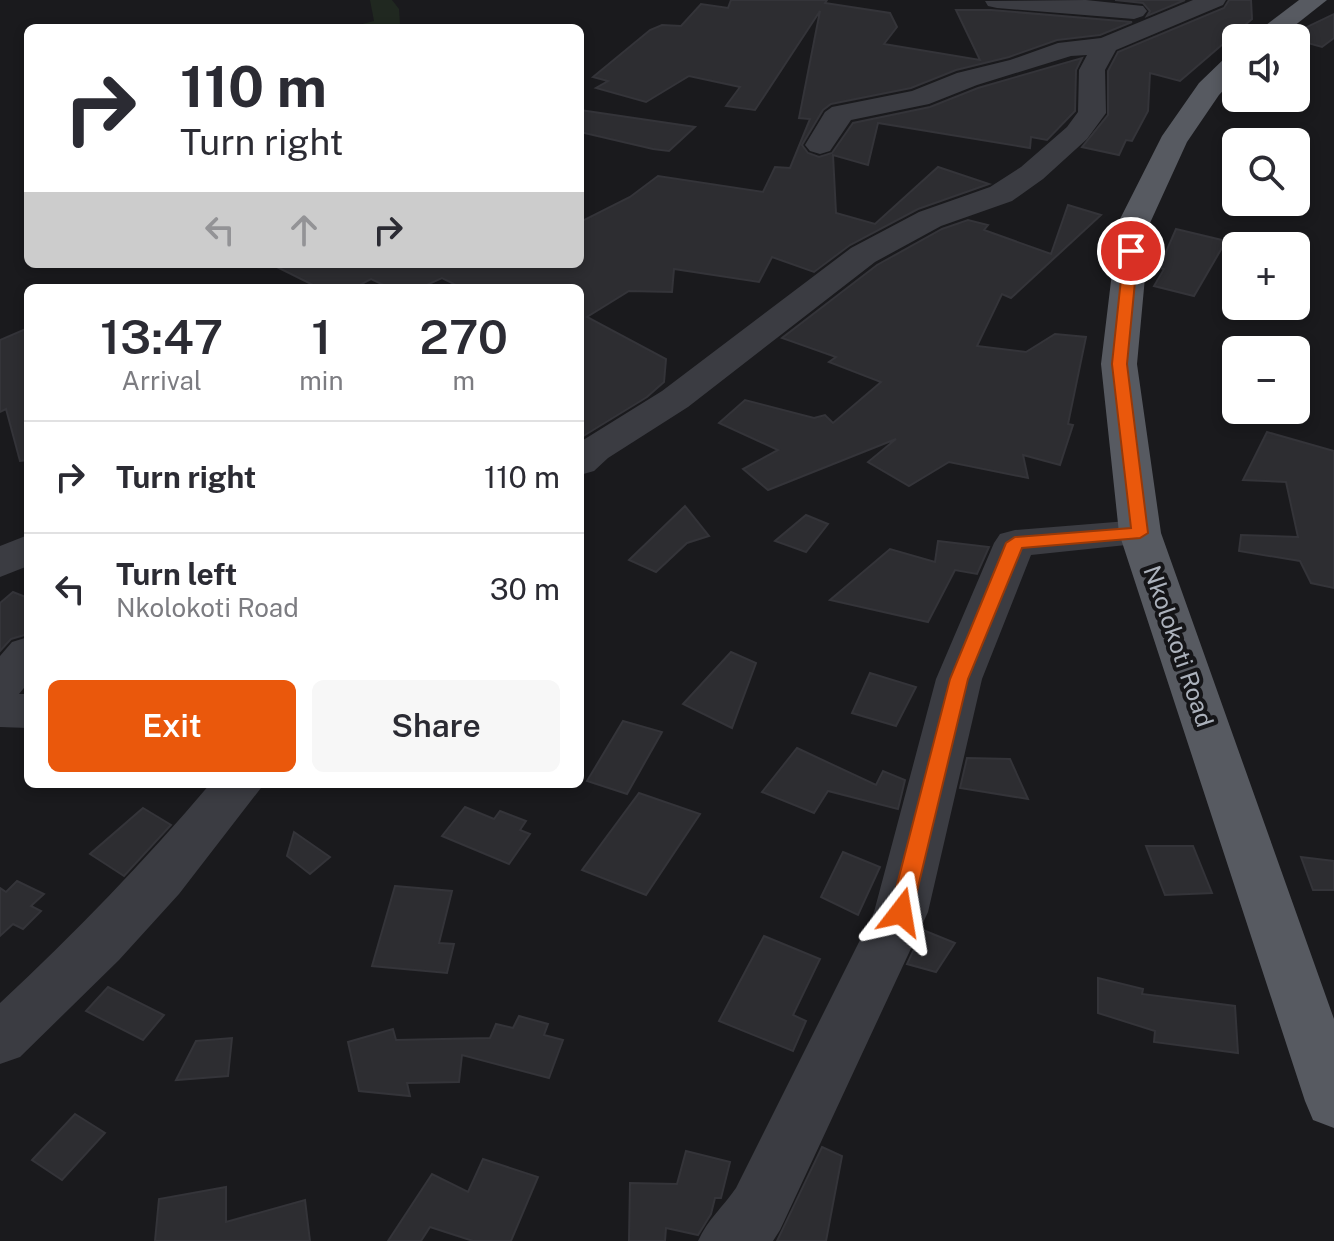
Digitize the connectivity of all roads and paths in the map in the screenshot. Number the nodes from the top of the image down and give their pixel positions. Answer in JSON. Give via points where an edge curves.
{"nodes":[{"id":1,"x":1214,"y":0,"type":"edge"},
{"id":2,"x":1315,"y":0,"type":"edge"},
{"id":3,"x":997,"y":1,"type":"edge"},
{"id":4,"x":1129,"y":6,"type":"edge"},
{"id":5,"x":1160,"y":22,"type":"junction"},
{"id":6,"x":1282,"y":24,"type":"edge"},
{"id":7,"x":1106,"y":45,"type":"junction"},
{"id":8,"x":1222,"y":76,"type":"edge"},
{"id":9,"x":820,"y":145,"type":"dead end"},
{"id":10,"x":584,"y":459,"type":"edge"},
{"id":11,"x":1140,"y":533,"type":"junction"},
{"id":12,"x":24,"y":551,"type":"edge"},
{"id":13,"x":0,"y":563,"type":"edge"},
{"id":14,"x":24,"y":658,"type":"edge"},
{"id":15,"x":0,"y":686,"type":"edge"},
{"id":16,"x":0,"y":710,"type":"edge"},
{"id":17,"x":24,"y":711,"type":"edge"},
{"id":18,"x":236,"y":788,"type":"edge"},
{"id":19,"x":0,"y":1039,"type":"edge"},
{"id":20,"x":1334,"y":1101,"type":"edge"},
{"id":21,"x":730,"y":1241,"type":"edge"}],
"edges":[{"from":1,"to":5,"type":"street"},
{"from":2,"to":6,"type":"main road"},
{"from":3,"to":4,"type":"street"},
{"from":4,"to":5,"type":"street"},
{"from":5,"to":7,"type":"street"},
{"from":7,"to":9,"type":"street","via":[[1067,49],[919,98],[842,113]]},
{"from":7,"to":10,"type":"street","via":[[1092,70],[1092,113],[1032,173],[1001,194],[930,219],[863,255],[675,399]]},
{"from":8,"to":11,"type":"main road","name":"Nkolokoti Road","via":[[1172,142],[1134,223],[1119,364]]},
{"from":11,"to":20,"type":"main road","name":"Nkolokoti Road"},
{"from":11,"to":21,"type":"street","via":[[1015,543],[959,679],[901,912],[758,1209]]},
{"from":12,"to":13,"type":"street"},
{"from":14,"to":15,"type":"street"},
{"from":16,"to":17,"type":"street"},
{"from":18,"to":19,"type":"street","via":[[100,944]]}]}
